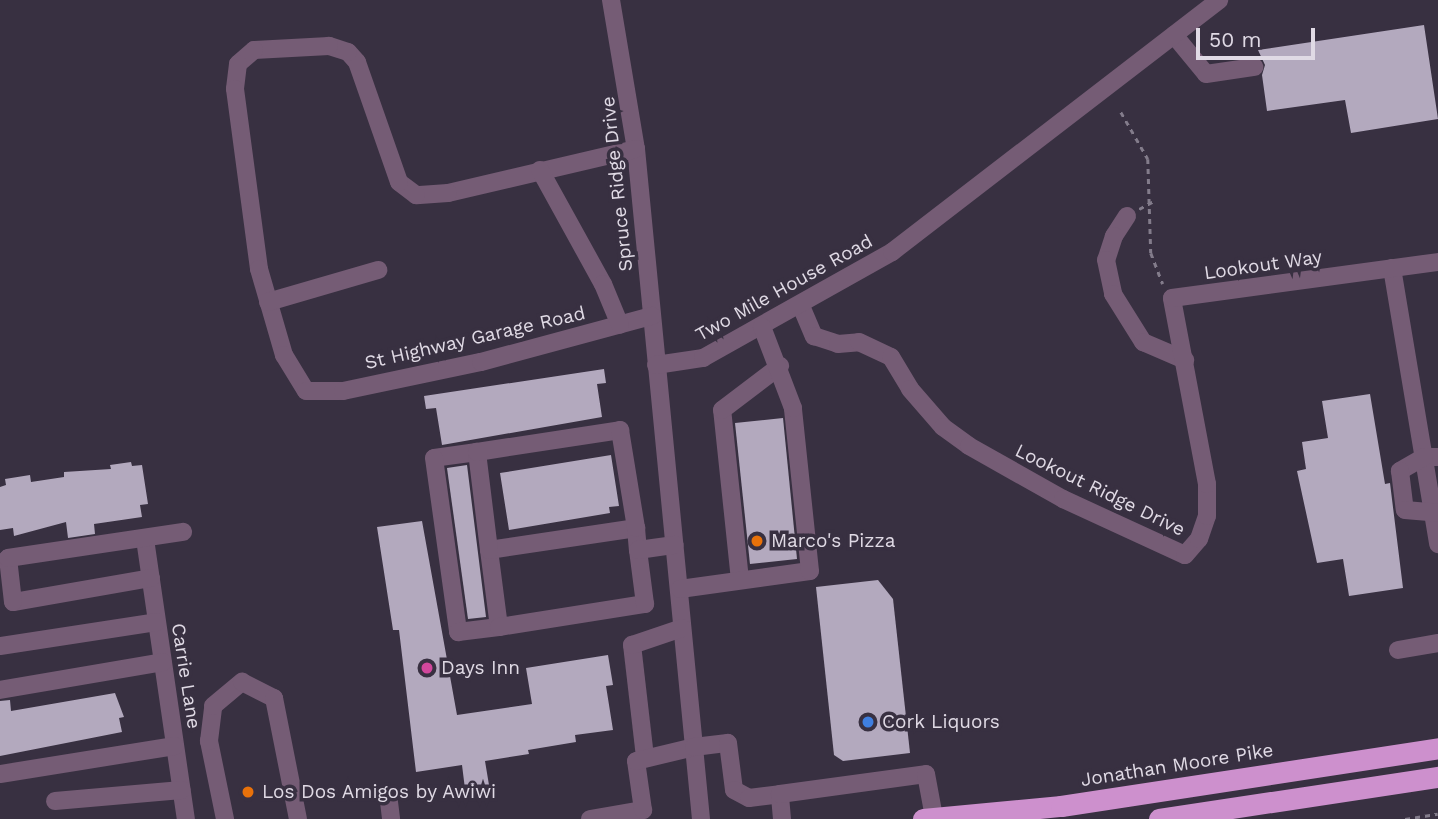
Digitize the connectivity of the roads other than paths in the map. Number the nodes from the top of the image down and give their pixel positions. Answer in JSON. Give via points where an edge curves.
{"nodes":[{"id":1,"x":611,"y":0,"type":"edge"},
{"id":2,"x":1219,"y":0,"type":"edge"},
{"id":3,"x":1174,"y":35,"type":"junction"},
{"id":4,"x":1254,"y":67,"type":"dead end"},
{"id":5,"x":636,"y":149,"type":"junction"},
{"id":6,"x":540,"y":170,"type":"junction"},
{"id":7,"x":1127,"y":216,"type":"dead end"},
{"id":8,"x":1438,"y":262,"type":"edge"},
{"id":9,"x":1392,"y":268,"type":"junction"},
{"id":10,"x":378,"y":270,"type":"dead end"},
{"id":11,"x":1172,"y":298,"type":"joint"},
{"id":12,"x":268,"y":302,"type":"junction"},
{"id":13,"x":801,"y":306,"type":"junction"},
{"id":14,"x":652,"y":316,"type":"junction"},
{"id":15,"x":620,"y":325,"type":"junction"},
{"id":16,"x":762,"y":327,"type":"junction"},
{"id":17,"x":1185,"y":360,"type":"junction"},
{"id":18,"x":656,"y":365,"type":"junction"},
{"id":19,"x":780,"y":366,"type":"junction"},
{"id":20,"x":477,"y":452,"type":"junction"},
{"id":21,"x":1431,"y":457,"type":"edge"},
{"id":22,"x":1436,"y":513,"type":"edge"},
{"id":23,"x":636,"y":528,"type":"junction"},
{"id":24,"x":183,"y":532,"type":"dead end"},
{"id":25,"x":145,"y":539,"type":"junction"},
{"id":26,"x":1438,"y":544,"type":"edge"},
{"id":27,"x":675,"y":545,"type":"junction"},
{"id":28,"x":489,"y":550,"type":"junction"},
{"id":29,"x":638,"y":550,"type":"junction"},
{"id":30,"x":151,"y":578,"type":"junction"},
{"id":31,"x":740,"y":580,"type":"junction"},
{"id":32,"x":680,"y":589,"type":"junction"},
{"id":33,"x":156,"y":622,"type":"junction"},
{"id":34,"x":499,"y":627,"type":"junction"},
{"id":35,"x":682,"y":628,"type":"junction"},
{"id":36,"x":1438,"y":643,"type":"edge"},
{"id":37,"x":0,"y":646,"type":"edge"},
{"id":38,"x":1398,"y":650,"type":"dead end"},
{"id":39,"x":163,"y":662,"type":"junction"},
{"id":40,"x":0,"y":690,"type":"edge"},
{"id":41,"x":175,"y":746,"type":"junction"},
{"id":42,"x":694,"y":747,"type":"junction"},
{"id":43,"x":1438,"y":748,"type":"edge"},
{"id":44,"x":645,"y":757,"type":"junction"},
{"id":45,"x":0,"y":774,"type":"edge"},
{"id":46,"x":1438,"y":777,"type":"edge"},
{"id":47,"x":181,"y":790,"type":"junction"},
{"id":48,"x":780,"y":794,"type":"junction"},
{"id":49,"x":55,"y":801,"type":"dead end"},
{"id":50,"x":1206,"y":814,"type":"edge"},
{"id":51,"x":928,"y":818,"type":"edge"},
{"id":52,"x":186,"y":819,"type":"edge"},
{"id":53,"x":225,"y":819,"type":"edge"},
{"id":54,"x":298,"y":819,"type":"edge"},
{"id":55,"x":590,"y":819,"type":"edge"},
{"id":56,"x":701,"y":819,"type":"edge"},
{"id":57,"x":782,"y":819,"type":"edge"},
{"id":58,"x":1159,"y":819,"type":"edge"}],
"edges":[{"from":1,"to":5,"type":"street","name":"Spruce Ridge Drive"},
{"from":2,"to":3,"type":"street","name":"Two Mile House Road"},
{"from":3,"to":4,"type":"street","via":[[1206,74]]},
{"from":3,"to":13,"type":"street","name":"Two Mile House Road","via":[[892,252]]},
{"from":5,"to":6,"type":"street"},
{"from":5,"to":14,"type":"street","name":"Spruce Ridge Drive"},
{"from":6,"to":12,"type":"street","via":[[448,193],[416,195],[399,182],[357,62],[348,52],[329,46],[254,50],[238,64],[235,89],[251,216]]},
{"from":6,"to":15,"type":"street","via":[[603,284]]},
{"from":7,"to":17,"type":"street","via":[[1106,260],[1113,294],[1126,322],[1143,342]]},
{"from":8,"to":9,"type":"street","name":"Lookout Way"},
{"from":9,"to":11,"type":"street","name":"Lookout Way"},
{"from":9,"to":21,"type":"street"},
{"from":10,"to":12,"type":"street"},
{"from":11,"to":17,"type":"street","name":"Lookout Ridge Drive"},
{"from":12,"to":15,"type":"street","name":"St Highway Garage Road","via":[[285,355],[306,391],[343,391],[481,362]]},
{"from":13,"to":16,"type":"street","name":"Two Mile House Road"},
{"from":13,"to":17,"type":"street","name":"Lookout Ridge Drive","via":[[814,336],[838,344],[859,342],[891,357],[909,389],[943,427],[970,446],[1063,499],[1185,555],[1199,539],[1207,516],[1207,484]]},
{"from":14,"to":15,"type":"street","name":"St Highway Garage Road"},
{"from":14,"to":18,"type":"street","name":"Spruce Ridge Drive"},
{"from":16,"to":18,"type":"street","name":"Two Mile House Road","via":[[703,358]]},
{"from":16,"to":19,"type":"street"},
{"from":18,"to":27,"type":"street"},
{"from":19,"to":31,"type":"street","via":[[722,410]]},
{"from":19,"to":31,"type":"street","via":[[793,408],[810,571]]},
{"from":20,"to":23,"type":"street","via":[[620,430]]},
{"from":20,"to":28,"type":"street"},
{"from":20,"to":34,"type":"street","via":[[434,458],[458,632]]},
{"from":21,"to":22,"type":"street"},
{"from":21,"to":22,"type":"street","via":[[1400,471],[1405,510]]},
{"from":22,"to":26,"type":"street"},
{"from":23,"to":28,"type":"street"},
{"from":23,"to":29,"type":"street"},
{"from":24,"to":25,"type":"street"},
{"from":25,"to":30,"type":"street","name":"Carrie Lane"},
{"from":25,"to":30,"type":"street","via":[[8,558],[13,602]]},
{"from":27,"to":29,"type":"street"},
{"from":27,"to":32,"type":"street"},
{"from":28,"to":34,"type":"street"},
{"from":29,"to":34,"type":"street","via":[[645,604]]},
{"from":30,"to":33,"type":"street","name":"Carrie Lane"},
{"from":31,"to":32,"type":"street"},
{"from":32,"to":35,"type":"street"},
{"from":33,"to":37,"type":"street"},
{"from":33,"to":39,"type":"street","name":"Carrie Lane"},
{"from":35,"to":42,"type":"street"},
{"from":35,"to":44,"type":"street","via":[[632,645]]},
{"from":36,"to":38,"type":"street"},
{"from":39,"to":40,"type":"street"},
{"from":39,"to":41,"type":"street","name":"Carrie Lane"},
{"from":41,"to":45,"type":"street"},
{"from":41,"to":47,"type":"street","name":"Carrie Lane"},
{"from":42,"to":44,"type":"street"},
{"from":42,"to":48,"type":"street","via":[[728,743],[734,790],[749,798]]},
{"from":42,"to":56,"type":"street"},
{"from":43,"to":51,"type":"highway","name":"Jonathan Moore Pike","via":[[1061,806]]},
{"from":44,"to":55,"type":"street","via":[[636,761],[643,810]]},
{"from":46,"to":50,"type":"highway"},
{"from":47,"to":49,"type":"street"},
{"from":47,"to":52,"type":"street","name":"Carrie Lane"},
{"from":48,"to":51,"type":"street","via":[[926,774]]},
{"from":48,"to":57,"type":"street"},
{"from":50,"to":58,"type":"highway"},
{"from":53,"to":54,"type":"street","via":[[209,741],[213,706],[242,682],[274,698]]}]}
